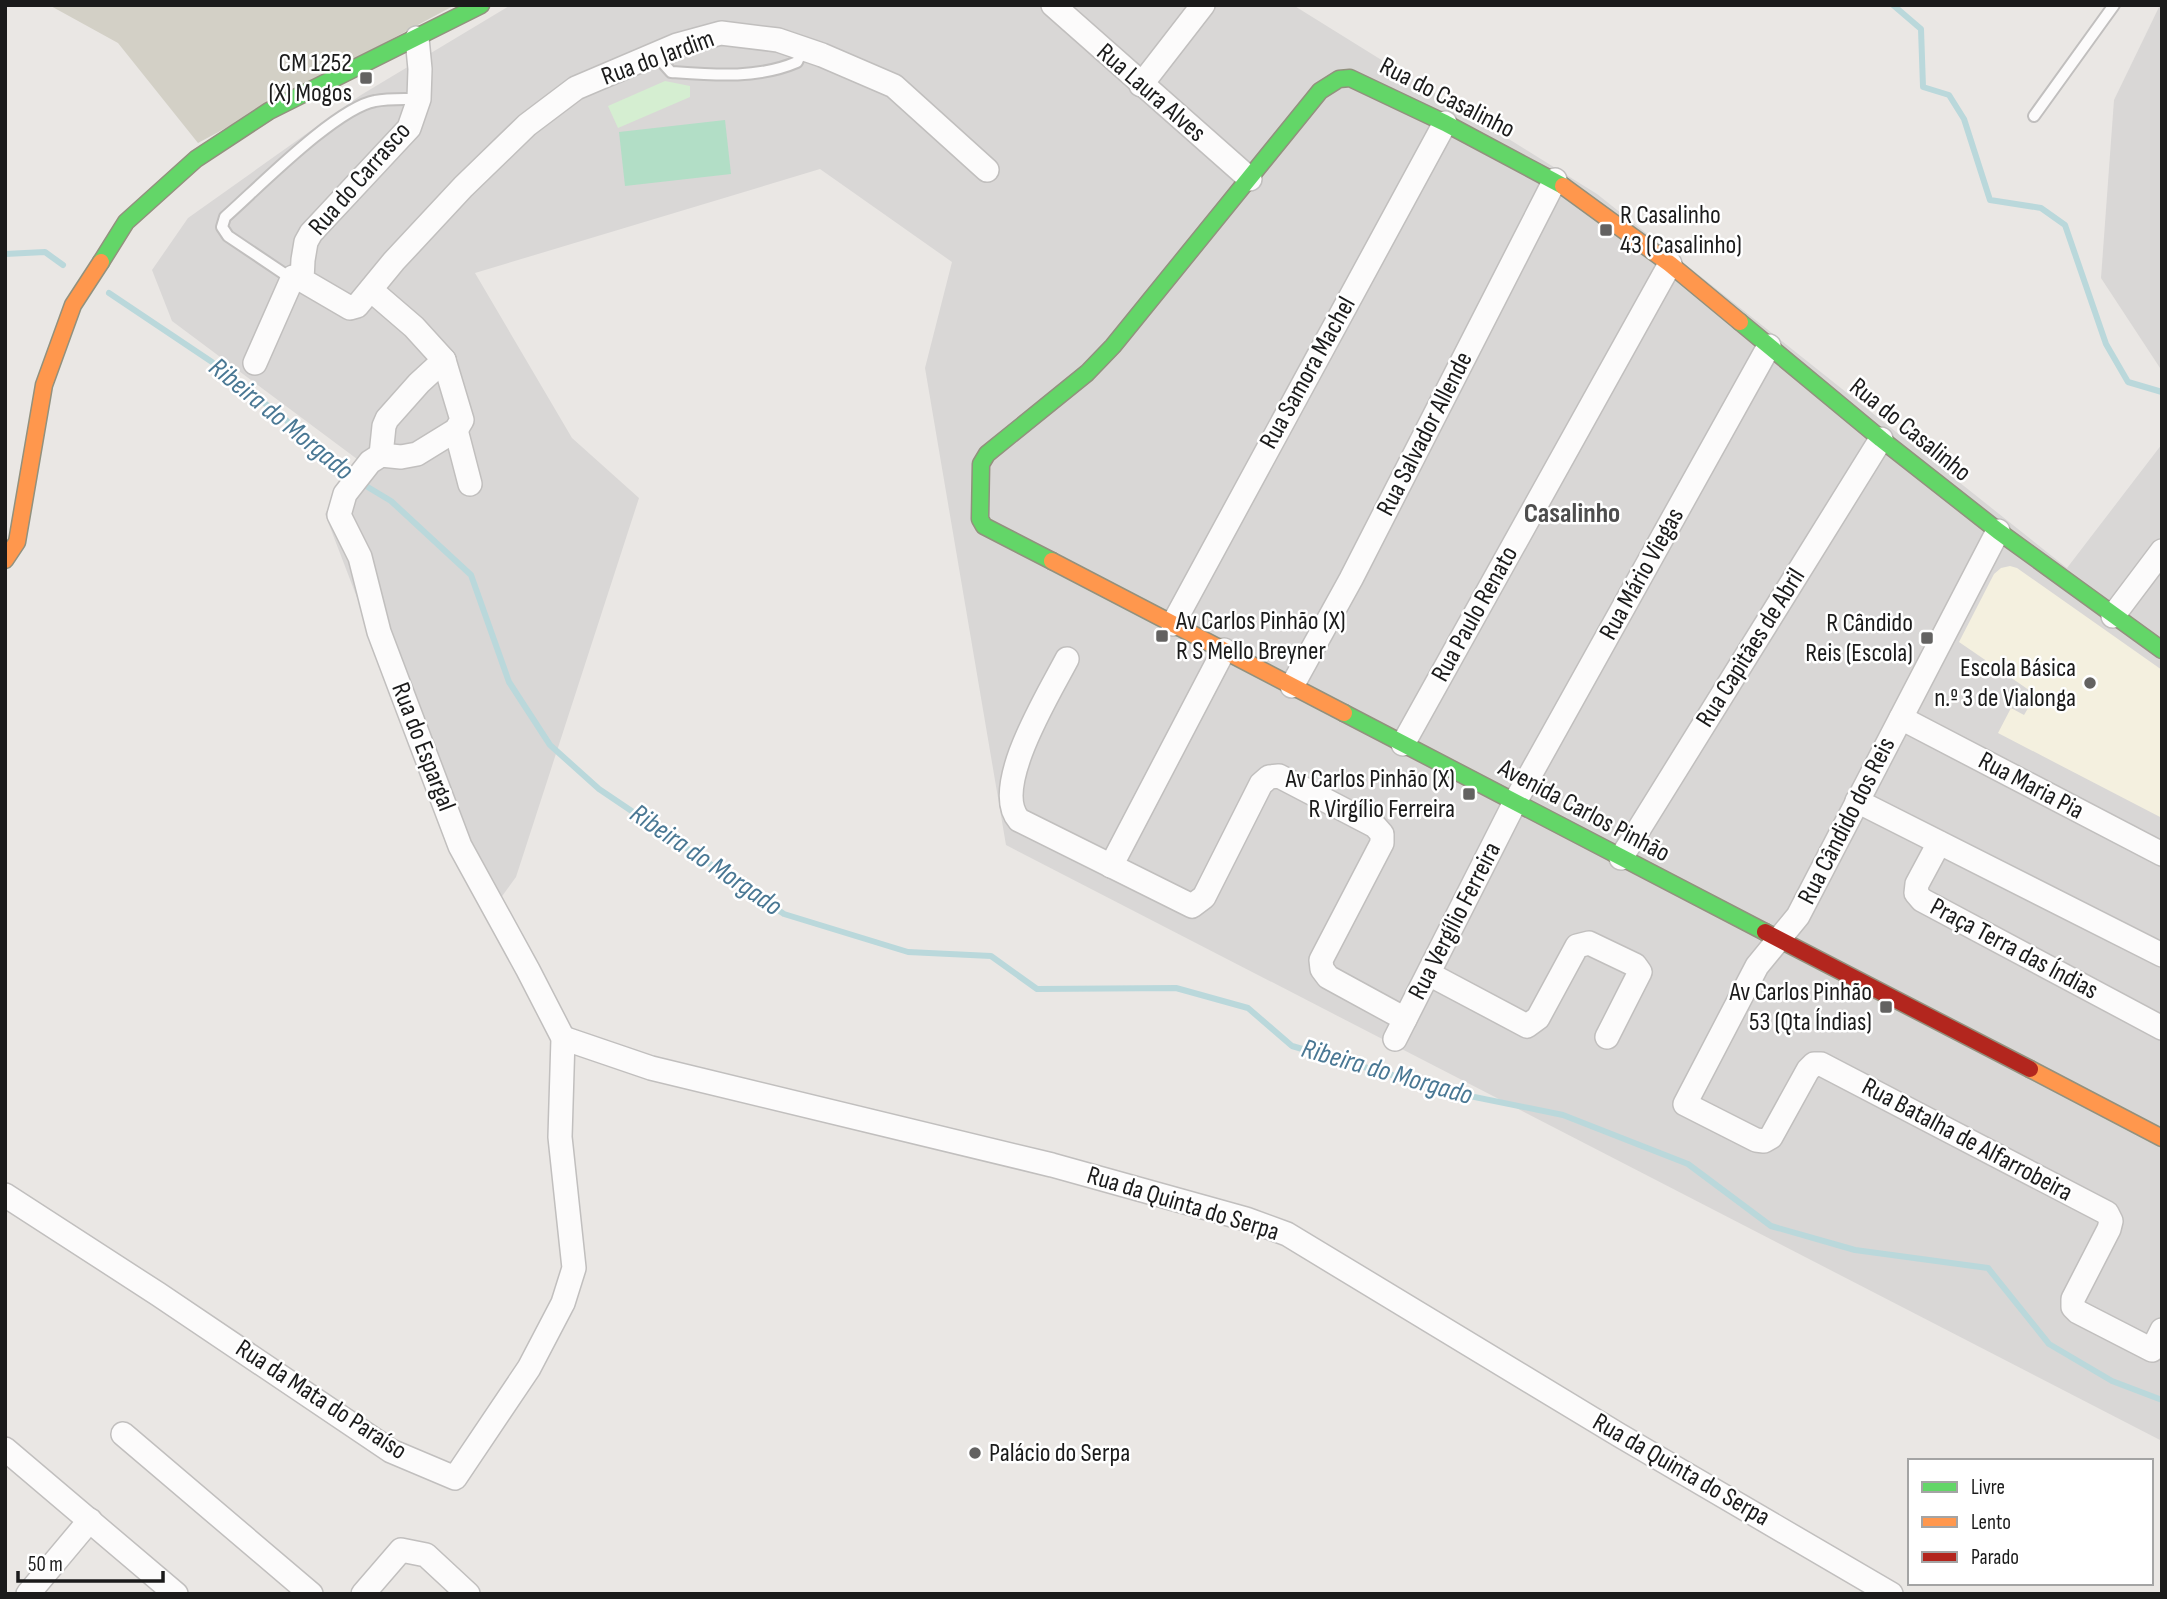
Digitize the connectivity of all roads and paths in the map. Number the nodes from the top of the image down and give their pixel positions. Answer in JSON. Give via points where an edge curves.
{"nodes":[{"id":1,"x":481,"y":5,"type":"edge"},
{"id":2,"x":1053,"y":5,"type":"edge"},
{"id":3,"x":1203,"y":5,"type":"edge"},
{"id":4,"x":2114,"y":5,"type":"edge"},
{"id":5,"x":417,"y":38,"type":"junction"},
{"id":6,"x":803,"y":48,"type":"junction"},
{"id":7,"x":655,"y":54,"type":"junction"},
{"id":8,"x":1141,"y":85,"type":"junction"},
{"id":9,"x":418,"y":99,"type":"junction"},
{"id":10,"x":2034,"y":116,"type":"dead end"},
{"id":11,"x":1445,"y":123,"type":"junction"},
{"id":12,"x":987,"y":170,"type":"dead end"},
{"id":13,"x":1250,"y":179,"type":"junction"},
{"id":14,"x":1555,"y":180,"type":"junction"},
{"id":15,"x":1670,"y":264,"type":"junction"},
{"id":16,"x":297,"y":277,"type":"junction"},
{"id":17,"x":371,"y":290,"type":"junction"},
{"id":18,"x":1769,"y":346,"type":"junction"},
{"id":19,"x":444,"y":360,"type":"junction"},
{"id":20,"x":255,"y":363,"type":"dead end"},
{"id":21,"x":456,"y":430,"type":"junction"},
{"id":22,"x":1881,"y":439,"type":"junction"},
{"id":23,"x":376,"y":458,"type":"junction"},
{"id":24,"x":470,"y":484,"type":"dead end"},
{"id":25,"x":984,"y":526,"type":"joint"},
{"id":26,"x":1998,"y":531,"type":"junction"},
{"id":27,"x":2162,"y":551,"type":"edge"},
{"id":28,"x":5,"y":560,"type":"edge"},
{"id":29,"x":2113,"y":616,"type":"junction"},
{"id":30,"x":1173,"y":624,"type":"junction"},
{"id":31,"x":1224,"y":650,"type":"junction"},
{"id":32,"x":2162,"y":650,"type":"edge"},
{"id":33,"x":1067,"y":659,"type":"dead end"},
{"id":34,"x":1292,"y":686,"type":"junction"},
{"id":35,"x":1901,"y":718,"type":"junction"},
{"id":36,"x":1403,"y":744,"type":"junction"},
{"id":37,"x":1857,"y":802,"type":"junction"},
{"id":38,"x":1515,"y":803,"type":"junction"},
{"id":39,"x":1939,"y":844,"type":"junction"},
{"id":40,"x":2162,"y":854,"type":"edge"},
{"id":41,"x":1620,"y":858,"type":"junction"},
{"id":42,"x":1111,"y":866,"type":"junction"},
{"id":43,"x":1779,"y":939,"type":"junction"},
{"id":44,"x":2162,"y":955,"type":"edge"},
{"id":45,"x":1429,"y":974,"type":"junction"},
{"id":46,"x":2162,"y":1028,"type":"edge"},
{"id":47,"x":1607,"y":1037,"type":"dead end"},
{"id":48,"x":562,"y":1038,"type":"junction"},
{"id":49,"x":1685,"y":1104,"type":"joint"},
{"id":50,"x":2162,"y":1138,"type":"edge"},
{"id":51,"x":5,"y":1195,"type":"edge"},
{"id":52,"x":2157,"y":1340,"type":"edge"},
{"id":53,"x":123,"y":1434,"type":"dead end"},
{"id":54,"x":5,"y":1449,"type":"edge"},
{"id":55,"x":90,"y":1520,"type":"junction"},
{"id":56,"x":28,"y":1594,"type":"edge"},
{"id":57,"x":176,"y":1594,"type":"edge"},
{"id":58,"x":311,"y":1594,"type":"edge"},
{"id":59,"x":363,"y":1594,"type":"edge"},
{"id":60,"x":468,"y":1594,"type":"edge"},
{"id":61,"x":1891,"y":1594,"type":"edge"}],
"edges":[{"from":1,"to":5,"type":"street"},
{"from":2,"to":8,"type":"street","name":"Rua Laura Alves"},
{"from":3,"to":8,"type":"street"},
{"from":4,"to":10,"type":"lane"},
{"from":5,"to":9,"type":"street","name":"Rua do Carrasco"},
{"from":5,"to":28,"type":"street","via":[[269,111],[196,159],[126,222],[73,305],[48,373],[17,542]]},
{"from":6,"to":7,"type":"street","name":"Rua do Jardim","via":[[779,40],[721,33]]},
{"from":6,"to":7,"type":"lane","via":[[797,62],[779,70],[739,74],[671,72]]},
{"from":6,"to":12,"type":"street","name":"Rua do Jardim","via":[[894,86]]},
{"from":7,"to":17,"type":"street","name":"Rua do Jardim","via":[[576,88],[527,125],[463,187]]},
{"from":8,"to":13,"type":"street","name":"Rua Laura Alves"},
{"from":9,"to":16,"type":"street","name":"Rua do Carrasco","via":[[405,134],[308,237]]},
{"from":9,"to":16,"type":"lane","via":[[375,101],[353,108],[225,217],[222,228],[228,236],[289,277]]},
{"from":11,"to":13,"type":"street","name":"Rua do Casalinho","via":[[1359,80],[1339,79],[1320,91]]},
{"from":11,"to":14,"type":"street","name":"Rua do Casalinho"},
{"from":11,"to":30,"type":"street","name":"Rua Samora Machel"},
{"from":13,"to":25,"type":"street","name":"Rua do Casalinho","via":[[1113,346],[1087,373],[984,457],[980,506]]},
{"from":14,"to":15,"type":"street","name":"Rua do Casalinho"},
{"from":14,"to":34,"type":"street","name":"Rua Salvador Allende"},
{"from":15,"to":18,"type":"street","name":"Rua do Casalinho"},
{"from":15,"to":36,"type":"street","name":"Rua Paulo Renato"},
{"from":16,"to":17,"type":"street","via":[[350,308]]},
{"from":16,"to":20,"type":"street","name":"Rua do Carrasco"},
{"from":17,"to":19,"type":"street"},
{"from":18,"to":22,"type":"street","name":"Rua do Casalinho"},
{"from":18,"to":38,"type":"street","name":"Rua Mário Viegas"},
{"from":19,"to":21,"type":"street","via":[[462,415]]},
{"from":19,"to":23,"type":"street","via":[[387,419]]},
{"from":21,"to":23,"type":"street","via":[[412,455]]},
{"from":21,"to":24,"type":"street"},
{"from":22,"to":26,"type":"street","name":"Rua do Casalinho"},
{"from":22,"to":41,"type":"street","name":"Rua Capitães de Abril"},
{"from":23,"to":48,"type":"street","name":"Rua do Espargal","via":[[345,494],[339,515],[360,557],[379,632],[460,846]]},
{"from":25,"to":30,"type":"street","name":"Avenida Carlos Pinhão"},
{"from":26,"to":29,"type":"street","name":"Rua do Casalinho"},
{"from":26,"to":35,"type":"street","name":"Rua Cândido dos Reis"},
{"from":27,"to":29,"type":"street"},
{"from":29,"to":32,"type":"street","name":"Rua do Casalinho"},
{"from":30,"to":31,"type":"street","name":"Avenida Carlos Pinhão"},
{"from":31,"to":34,"type":"street","name":"Avenida Carlos Pinhão"},
{"from":31,"to":42,"type":"street"},
{"from":33,"to":42,"type":"street","via":[[1018,757],[1011,805],[1019,820]]},
{"from":34,"to":36,"type":"street","name":"Avenida Carlos Pinhão"},
{"from":35,"to":37,"type":"street","name":"Rua Cândido dos Reis"},
{"from":35,"to":40,"type":"street","name":"Rua Maria Pia"},
{"from":36,"to":38,"type":"street","name":"Avenida Carlos Pinhão"},
{"from":37,"to":39,"type":"street"},
{"from":37,"to":43,"type":"street","name":"Rua Cândido dos Reis","via":[[1798,916]]},
{"from":38,"to":41,"type":"street","name":"Avenida Carlos Pinhão"},
{"from":38,"to":45,"type":"street","name":"Rua Vergílio Ferreira"},
{"from":39,"to":44,"type":"street"},
{"from":39,"to":46,"type":"street","name":"Praça Terra das Índias","via":[[1916,889],[1922,900]]},
{"from":41,"to":43,"type":"street","name":"Avenida Carlos Pinhão"},
{"from":42,"to":45,"type":"street","name":"Rua Vergílio Ferreira","via":[[1188,905],[1196,904],[1204,897],[1261,784],[1274,776],[1382,834],[1382,844],[1321,960],[1328,977],[1400,1029]]},
{"from":43,"to":49,"type":"street","name":"Rua Cândido dos Reis","via":[[1757,965]]},
{"from":43,"to":50,"type":"street","name":"Avenida Carlos Pinhão"},
{"from":45,"to":47,"type":"street","via":[[1527,1026],[1538,1018],[1577,946],[1589,943],[1640,972]]},
{"from":48,"to":51,"type":"street","name":"Rua da Mata do Paraíso","via":[[560,1137],[574,1268],[563,1303],[529,1368],[455,1478],[391,1451]]},
{"from":48,"to":61,"type":"street","name":"Rua da Quinta do Serpa","via":[[651,1068],[1052,1165],[1287,1234]]},
{"from":49,"to":52,"type":"street","name":"Rua Batalha de Alfarrobeira","via":[[1764,1142],[1808,1070],[1821,1064],[2110,1216],[2111,1224],[2073,1307]]},
{"from":53,"to":58,"type":"street"},
{"from":54,"to":55,"type":"street"},
{"from":55,"to":56,"type":"street"},
{"from":55,"to":57,"type":"street"},
{"from":59,"to":60,"type":"street","via":[[401,1550],[426,1555]]}]}
